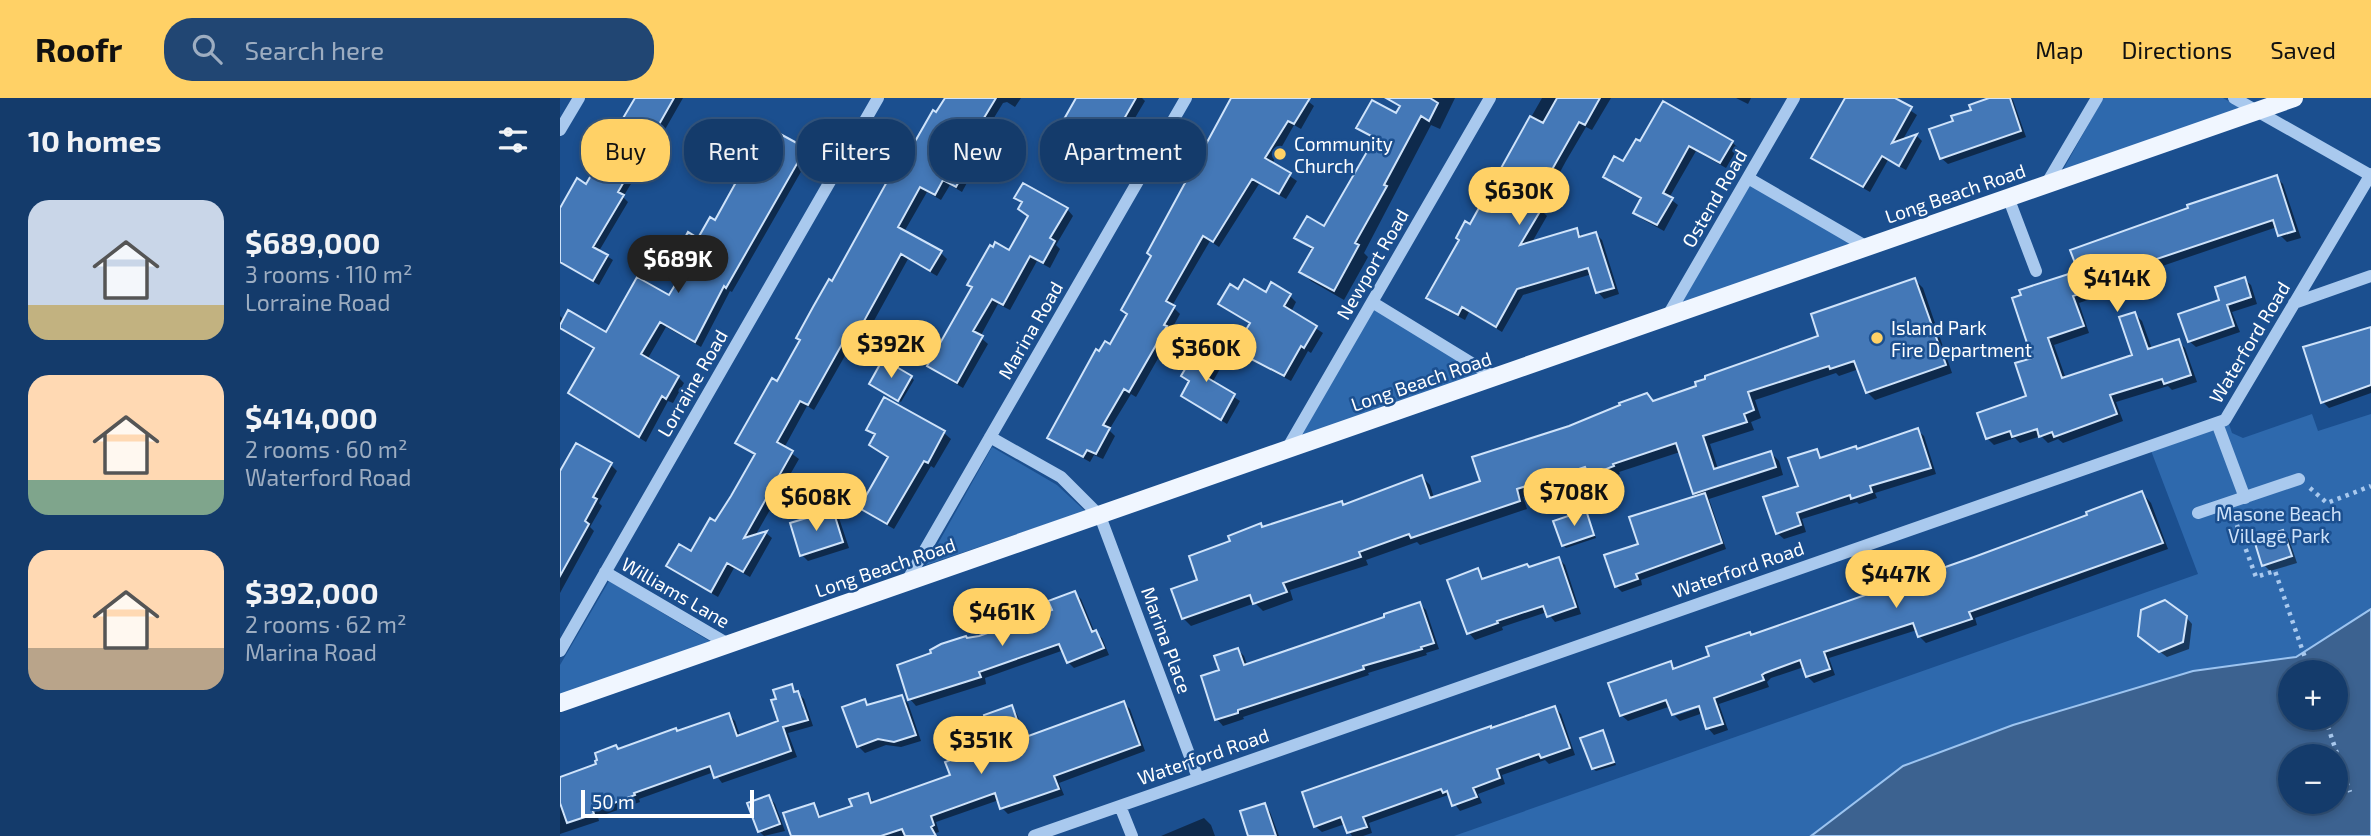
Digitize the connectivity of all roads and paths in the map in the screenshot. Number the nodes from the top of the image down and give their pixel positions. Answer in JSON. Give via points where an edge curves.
{"nodes":[{"id":1,"x":579,"y":98,"type":"edge"},
{"id":2,"x":878,"y":98,"type":"edge"},
{"id":3,"x":1186,"y":98,"type":"edge"},
{"id":4,"x":1490,"y":98,"type":"edge"},
{"id":5,"x":1794,"y":98,"type":"edge"},
{"id":6,"x":2097,"y":98,"type":"edge"},
{"id":7,"x":2234,"y":98,"type":"edge"},
{"id":8,"x":2294,"y":98,"type":"edge"},
{"id":9,"x":2255,"y":111,"type":"junction"},
{"id":10,"x":560,"y":130,"type":"edge"},
{"id":11,"x":2371,"y":174,"type":"edge"},
{"id":12,"x":1748,"y":178,"type":"junction"},
{"id":13,"x":2047,"y":183,"type":"junction"},
{"id":14,"x":2008,"y":197,"type":"junction"},
{"id":15,"x":1867,"y":247,"type":"junction"},
{"id":16,"x":2036,"y":271,"type":"dead end"},
{"id":17,"x":2371,"y":276,"type":"edge"},
{"id":18,"x":1372,"y":302,"type":"junction"},
{"id":19,"x":2294,"y":303,"type":"junction"},
{"id":20,"x":1667,"y":317,"type":"junction"},
{"id":21,"x":1496,"y":378,"type":"junction"},
{"id":22,"x":2217,"y":423,"type":"junction"},
{"id":23,"x":990,"y":437,"type":"junction"},
{"id":24,"x":1287,"y":449,"type":"junction"},
{"id":25,"x":2299,"y":479,"type":"joint"},
{"id":26,"x":2371,"y":486,"type":"edge"},
{"id":27,"x":2245,"y":498,"type":"junction"},
{"id":28,"x":2229,"y":503,"type":"junction"},
{"id":29,"x":2199,"y":513,"type":"dead end"},
{"id":30,"x":1100,"y":516,"type":"junction"},
{"id":31,"x":606,"y":572,"type":"junction"},
{"id":32,"x":907,"y":581,"type":"junction"},
{"id":33,"x":728,"y":644,"type":"junction"},
{"id":34,"x":560,"y":651,"type":"edge"},
{"id":35,"x":2306,"y":660,"type":"edge"},
{"id":36,"x":560,"y":704,"type":"edge"},
{"id":37,"x":2329,"y":730,"type":"edge"},
{"id":38,"x":1198,"y":778,"type":"junction"},
{"id":39,"x":2350,"y":792,"type":"dead end"},
{"id":40,"x":1120,"y":806,"type":"junction"},
{"id":41,"x":1034,"y":836,"type":"edge"},
{"id":42,"x":1132,"y":836,"type":"edge"}],
"edges":[{"from":1,"to":10,"type":"street"},
{"from":2,"to":31,"type":"street","name":"Lorraine Road"},
{"from":3,"to":23,"type":"street","name":"Marina Road"},
{"from":4,"to":18,"type":"street","name":"Newport Road"},
{"from":5,"to":12,"type":"street","name":"Ostend Road"},
{"from":6,"to":13,"type":"street"},
{"from":7,"to":9,"type":"street"},
{"from":8,"to":9,"type":"main road","name":"Long Beach Road"},
{"from":9,"to":11,"type":"street"},
{"from":9,"to":13,"type":"main road","name":"Long Beach Road"},
{"from":11,"to":19,"type":"street","name":"Waterford Road"},
{"from":12,"to":15,"type":"street"},
{"from":12,"to":20,"type":"street","name":"Ostend Road"},
{"from":13,"to":14,"type":"main road","name":"Long Beach Road"},
{"from":14,"to":15,"type":"main road","name":"Long Beach Road"},
{"from":14,"to":16,"type":"street"},
{"from":15,"to":20,"type":"main road","name":"Long Beach Road"},
{"from":17,"to":19,"type":"street"},
{"from":18,"to":21,"type":"street"},
{"from":18,"to":24,"type":"street","name":"Newport Road"},
{"from":19,"to":22,"type":"street","name":"Waterford Road","via":[[2225,420]]},
{"from":20,"to":21,"type":"main road","name":"Long Beach Road"},
{"from":21,"to":24,"type":"main road","name":"Long Beach Road"},
{"from":22,"to":27,"type":"street"},
{"from":22,"to":38,"type":"street","name":"Waterford Road"},
{"from":23,"to":30,"type":"street","via":[[1061,477]]},
{"from":23,"to":32,"type":"street","name":"Marina Road"},
{"from":24,"to":30,"type":"main road","name":"Long Beach Road"},
{"from":25,"to":26,"type":"path","via":[[2327,503]]},
{"from":25,"to":27,"type":"street"},
{"from":27,"to":28,"type":"street"},
{"from":28,"to":29,"type":"street"},
{"from":28,"to":35,"type":"path","via":[[2256,577],[2275,571]]},
{"from":30,"to":32,"type":"main road","name":"Long Beach Road"},
{"from":30,"to":38,"type":"street","name":"Marina Place"},
{"from":31,"to":33,"type":"street","name":"Williams Lane"},
{"from":31,"to":34,"type":"street","name":"Lorraine Road"},
{"from":32,"to":33,"type":"main road","name":"Long Beach Road"},
{"from":33,"to":36,"type":"main road","name":"Long Beach Road"},
{"from":37,"to":39,"type":"path"},
{"from":38,"to":40,"type":"street","name":"Waterford Road"},
{"from":40,"to":41,"type":"street","name":"Waterford Road"},
{"from":40,"to":42,"type":"street"}]}
